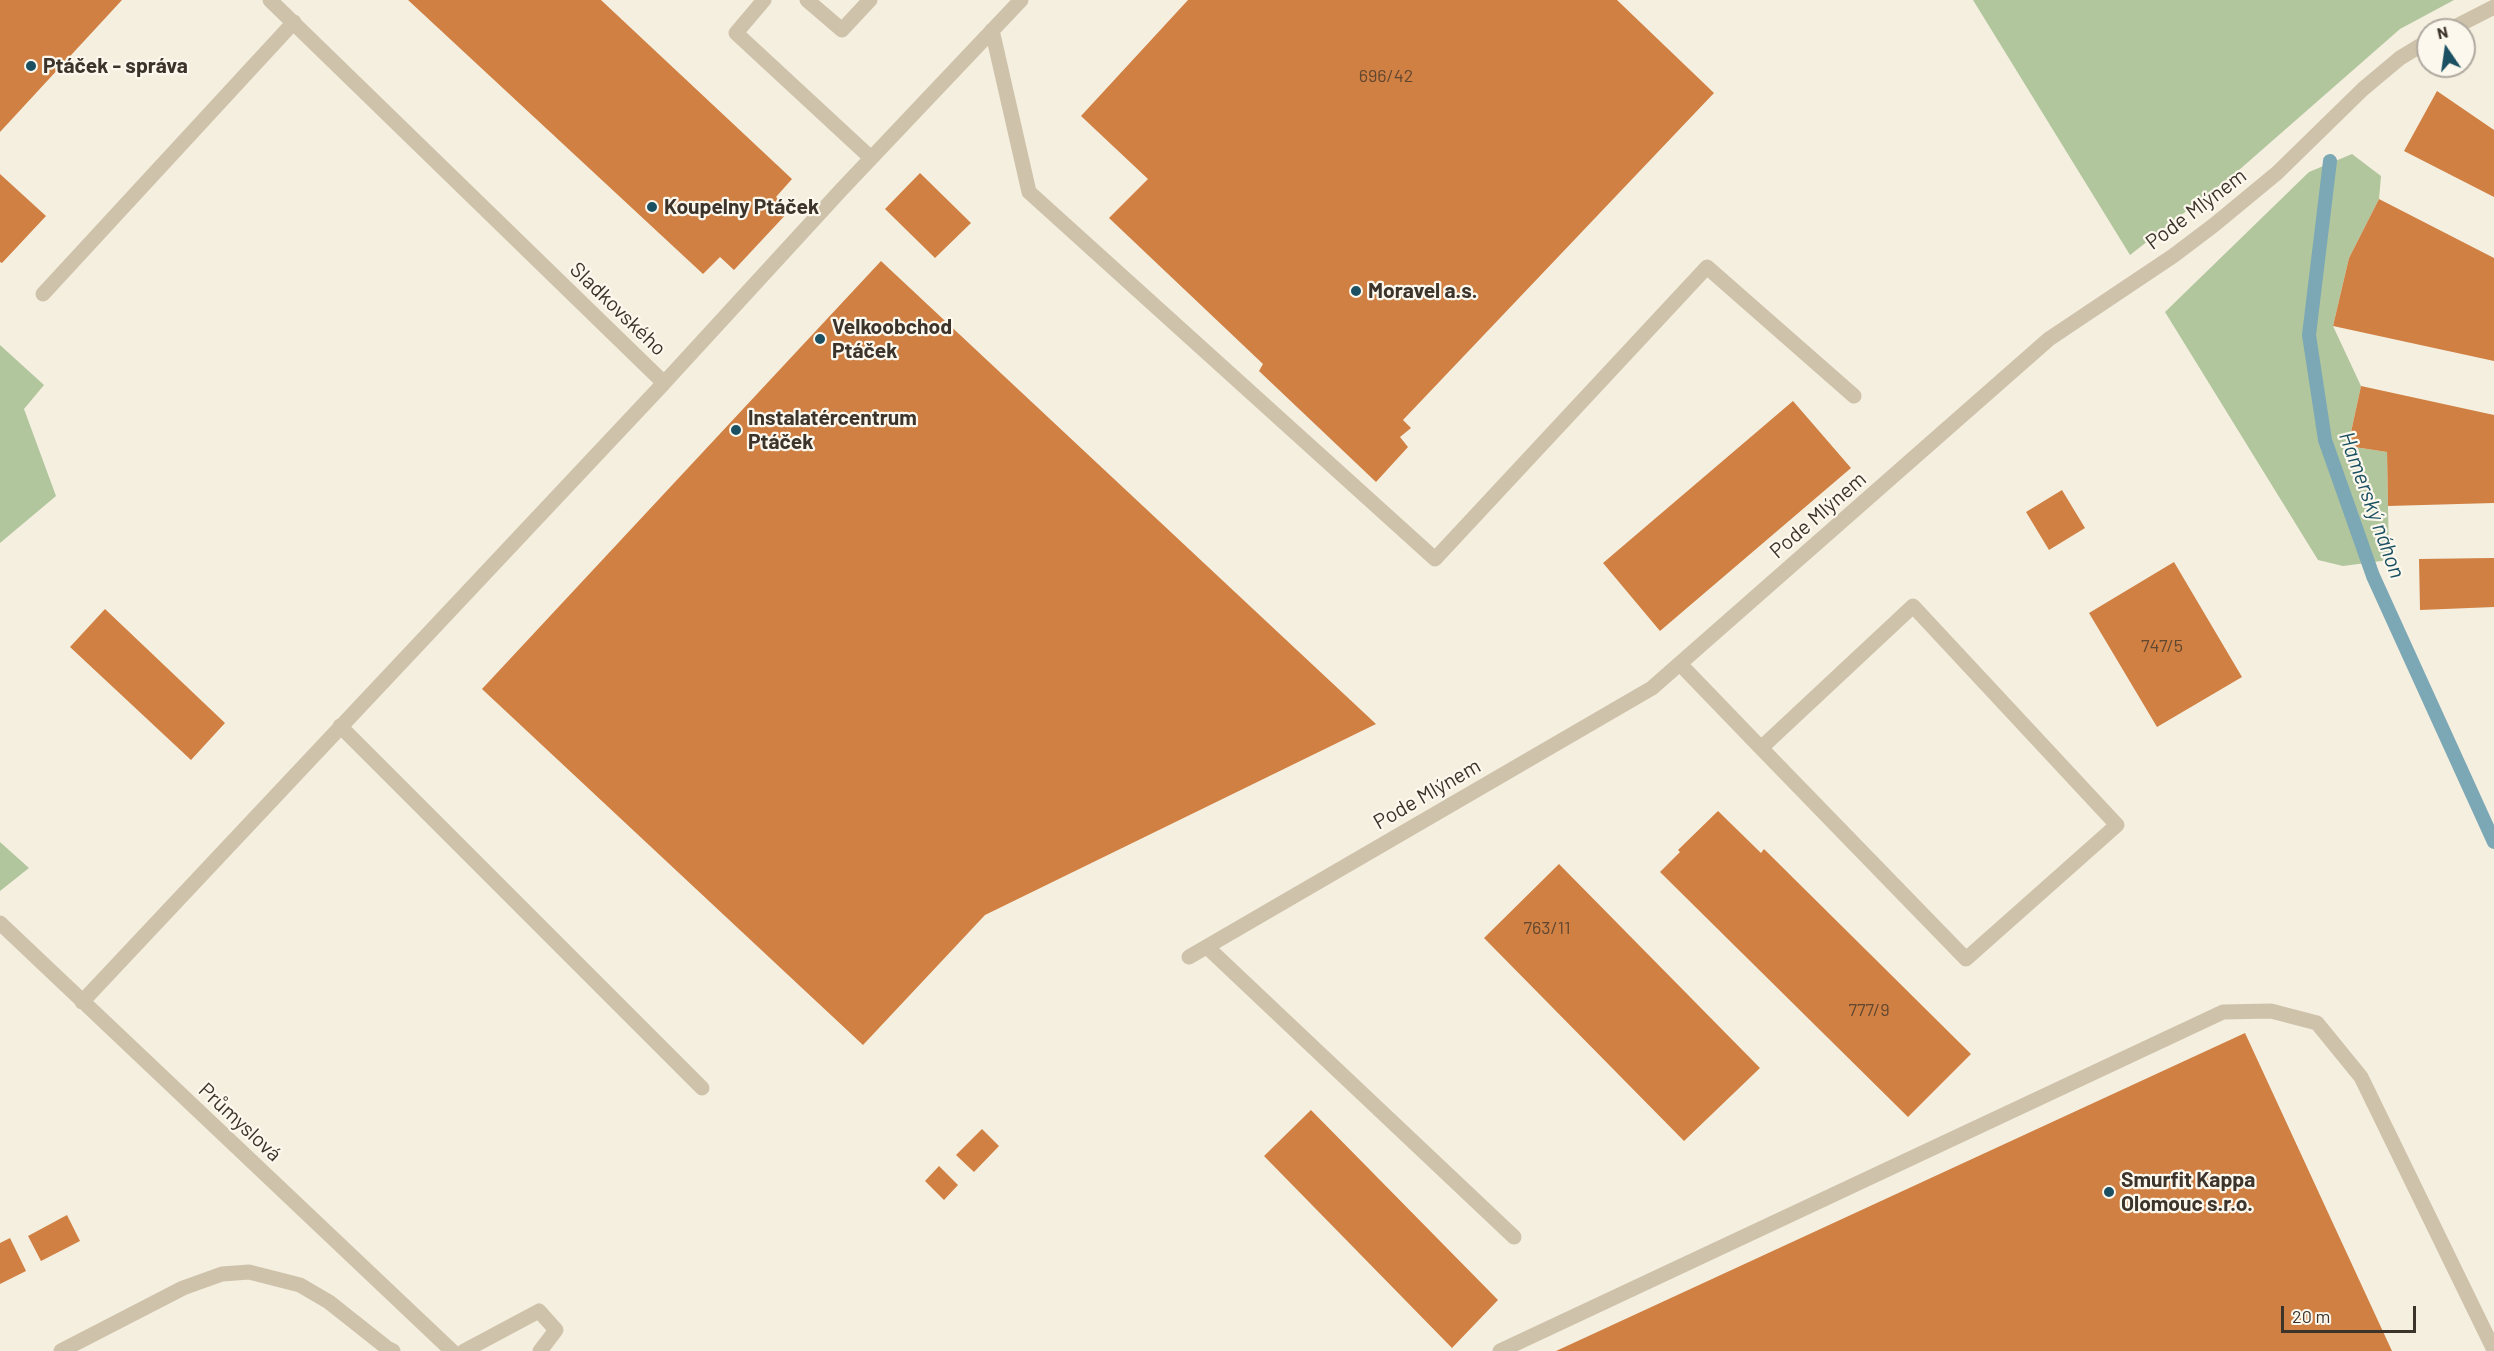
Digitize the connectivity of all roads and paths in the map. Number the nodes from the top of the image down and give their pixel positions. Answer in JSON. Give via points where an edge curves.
{"nodes":[{"id":1,"x":270,"y":0,"type":"edge"},
{"id":2,"x":764,"y":0,"type":"edge"},
{"id":3,"x":807,"y":0,"type":"edge"},
{"id":4,"x":870,"y":0,"type":"edge"},
{"id":5,"x":1021,"y":0,"type":"edge"},
{"id":6,"x":2494,"y":7,"type":"edge"},
{"id":7,"x":2472,"y":18,"type":"edge"},
{"id":8,"x":294,"y":22,"type":"junction"},
{"id":9,"x":992,"y":30,"type":"junction"},
{"id":10,"x":2416,"y":48,"type":"edge"},
{"id":11,"x":871,"y":158,"type":"junction"},
{"id":12,"x":43,"y":294,"type":"dead end"},
{"id":13,"x":664,"y":383,"type":"junction"},
{"id":14,"x":1854,"y":396,"type":"dead end"},
{"id":15,"x":1680,"y":664,"type":"junction"},
{"id":16,"x":340,"y":726,"type":"junction"},
{"id":17,"x":1761,"y":748,"type":"junction"},
{"id":18,"x":0,"y":923,"type":"edge"},
{"id":19,"x":1207,"y":947,"type":"junction"},
{"id":20,"x":1189,"y":957,"type":"dead end"},
{"id":21,"x":82,"y":1002,"type":"junction"},
{"id":22,"x":702,"y":1088,"type":"dead end"},
{"id":23,"x":1514,"y":1237,"type":"dead end"},
{"id":24,"x":2494,"y":1350,"type":"edge"},
{"id":25,"x":61,"y":1351,"type":"edge"},
{"id":26,"x":393,"y":1351,"type":"edge"},
{"id":27,"x":452,"y":1351,"type":"edge"},
{"id":28,"x":464,"y":1351,"type":"edge"},
{"id":29,"x":540,"y":1351,"type":"edge"},
{"id":30,"x":1500,"y":1351,"type":"edge"}],
"edges":[{"from":1,"to":8,"type":"street","name":"Sladkovského"},
{"from":2,"to":11,"type":"street","via":[[736,33]]},
{"from":3,"to":4,"type":"street","via":[[842,30]]},
{"from":5,"to":9,"type":"street","name":"Sladkovského"},
{"from":6,"to":7,"type":"street"},
{"from":8,"to":12,"type":"street"},
{"from":8,"to":13,"type":"street","name":"Sladkovského"},
{"from":9,"to":11,"type":"street","name":"Sladkovského"},
{"from":9,"to":14,"type":"street","via":[[1029,192],[1435,559],[1707,267]]},
{"from":10,"to":15,"type":"street","name":"Pode Mlýnem","via":[[2363,89],[2277,173],[2214,225],[2049,339]]},
{"from":11,"to":13,"type":"street","name":"Sladkovského"},
{"from":13,"to":16,"type":"street"},
{"from":15,"to":17,"type":"street"},
{"from":15,"to":19,"type":"street","name":"Pode Mlýnem","via":[[1652,687]]},
{"from":16,"to":21,"type":"street"},
{"from":16,"to":22,"type":"street"},
{"from":17,"to":17,"type":"street","via":[[1913,606],[2117,825],[1966,959]]},
{"from":18,"to":21,"type":"street","name":"Průmyslová"},
{"from":19,"to":20,"type":"street","name":"Pode Mlýnem"},
{"from":19,"to":23,"type":"street"},
{"from":21,"to":27,"type":"street","name":"Průmyslová"},
{"from":24,"to":30,"type":"street","via":[[2361,1077],[2317,1023],[2271,1011],[2223,1012]]},
{"from":25,"to":26,"type":"street","via":[[183,1288],[222,1274],[249,1272],[300,1285]]},
{"from":28,"to":29,"type":"street","via":[[539,1311],[556,1330]]}]}
